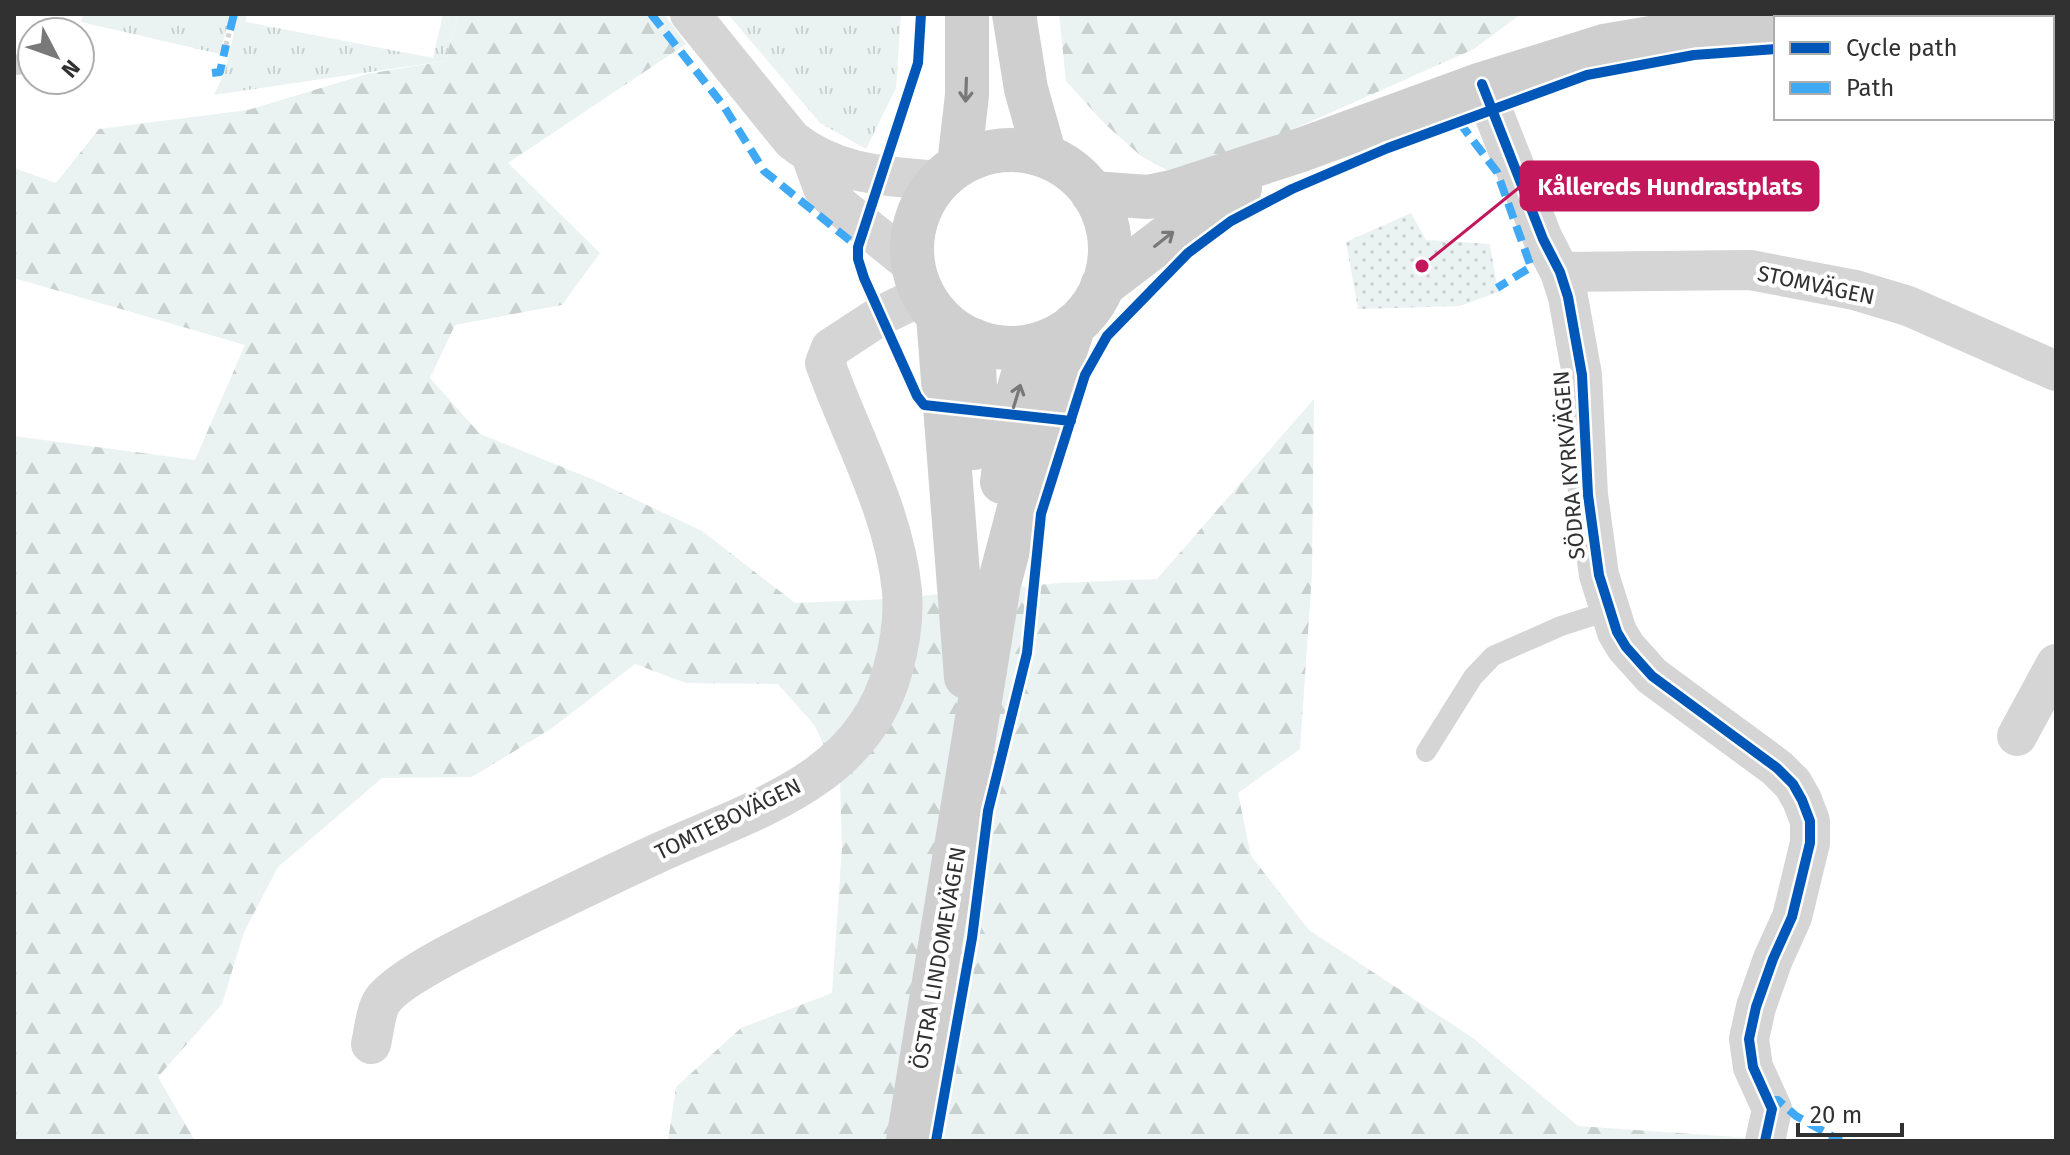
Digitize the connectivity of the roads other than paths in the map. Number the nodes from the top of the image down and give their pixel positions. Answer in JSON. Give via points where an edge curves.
{"nodes":[{"id":1,"x":690,"y":14,"type":"edge"},
{"id":2,"x":967,"y":14,"type":"edge"},
{"id":3,"x":1014,"y":14,"type":"edge"},
{"id":4,"x":1909,"y":14,"type":"edge"},
{"id":5,"x":1870,"y":16,"type":"edge"},
{"id":6,"x":1774,"y":21,"type":"edge"},
{"id":7,"x":1482,"y":84,"type":"junction"},
{"id":8,"x":1301,"y":150,"type":"junction"},
{"id":9,"x":811,"y":155,"type":"junction"},
{"id":10,"x":1045,"y":156,"type":"junction"},
{"id":11,"x":949,"y":173,"type":"junction"},
{"id":12,"x":1092,"y":193,"type":"junction"},
{"id":13,"x":1560,"y":272,"type":"junction"},
{"id":14,"x":1102,"y":286,"type":"junction"},
{"id":15,"x":937,"y":304,"type":"junction"},
{"id":16,"x":1074,"y":325,"type":"junction"},
{"id":17,"x":1031,"y":346,"type":"junction"},
{"id":18,"x":2056,"y":371,"type":"edge"},
{"id":19,"x":999,"y":584,"type":"junction"},
{"id":20,"x":1608,"y":611,"type":"junction"},
{"id":21,"x":2056,"y":664,"type":"edge"},
{"id":22,"x":2017,"y":736,"type":"dead end"},
{"id":23,"x":1426,"y":752,"type":"dead end"},
{"id":24,"x":969,"y":776,"type":"junction"},
{"id":25,"x":371,"y":1044,"type":"dead end"},
{"id":26,"x":908,"y":1141,"type":"edge"},
{"id":27,"x":1765,"y":1141,"type":"edge"}],
"edges":[{"from":1,"to":9,"type":"street","via":[[792,140]]},
{"from":2,"to":11,"type":"street","one_way":true,"via":[[967,95]]},
{"from":3,"to":10,"type":"street","via":[[1026,89]]},
{"from":4,"to":5,"type":"street"},
{"from":6,"to":7,"type":"street","via":[[1604,46]]},
{"from":7,"to":8,"type":"street"},
{"from":7,"to":13,"type":"street","name":"SÖDRA KYRKVÄGEN"},
{"from":8,"to":12,"type":"street","via":[[1148,197]]},
{"from":14,"to":8,"type":"street","one_way":true,"via":[[1186,222]]},
{"from":9,"to":11,"type":"street","via":[[883,175]]},
{"from":9,"to":15,"type":"street","via":[[823,188]]},
{"from":10,"to":11,"type":"street","via":[[1001,151],[979,155]]},
{"from":10,"to":12,"type":"street","via":[[1079,177]]},
{"from":11,"to":15,"type":"street","via":[[925,199],[912,242]]},
{"from":12,"to":14,"type":"street","via":[[1109,238]]},
{"from":13,"to":18,"type":"street","name":"STOMVÄGEN","via":[[1750,270],[1855,290],[1921,311]]},
{"from":13,"to":20,"type":"street","name":"SÖDRA KYRKVÄGEN","via":[[1577,336],[1588,495]]},
{"from":14,"to":16,"type":"street"},
{"from":15,"to":17,"type":"street","via":[[1011,348]]},
{"from":15,"to":24,"type":"street","name":"ÖSTRA LINDOMEVÄGEN","via":[[964,626]]},
{"from":15,"to":25,"type":"street","name":"TOMTEBOVÄGEN","via":[[880,316],[831,348],[825,363],[890,529],[902,593],[900,644],[888,690],[867,730],[824,772],[763,806],[465,946],[402,983],[381,1003]]},
{"from":16,"to":17,"type":"street"},
{"from":16,"to":19,"type":"street","name":"ÖSTRA LINDOMEVÄGEN"},
{"from":19,"to":17,"type":"street","name":"ÖSTRA LINDOMEVÄGEN","one_way":true,"via":[[1004,459]]},
{"from":19,"to":24,"type":"street","name":"ÖSTRA LINDOMEVÄGEN"},
{"from":20,"to":23,"type":"lane","via":[[1493,656],[1473,677]]},
{"from":20,"to":27,"type":"street","name":"SÖDRA KYRKVÄGEN","via":[[1639,663],[1777,768],[1793,784],[1810,821],[1803,880],[1749,1039],[1753,1067],[1772,1109]]},
{"from":21,"to":22,"type":"street"},
{"from":24,"to":26,"type":"street","name":"ÖSTRA LINDOMEVÄGEN"}]}
